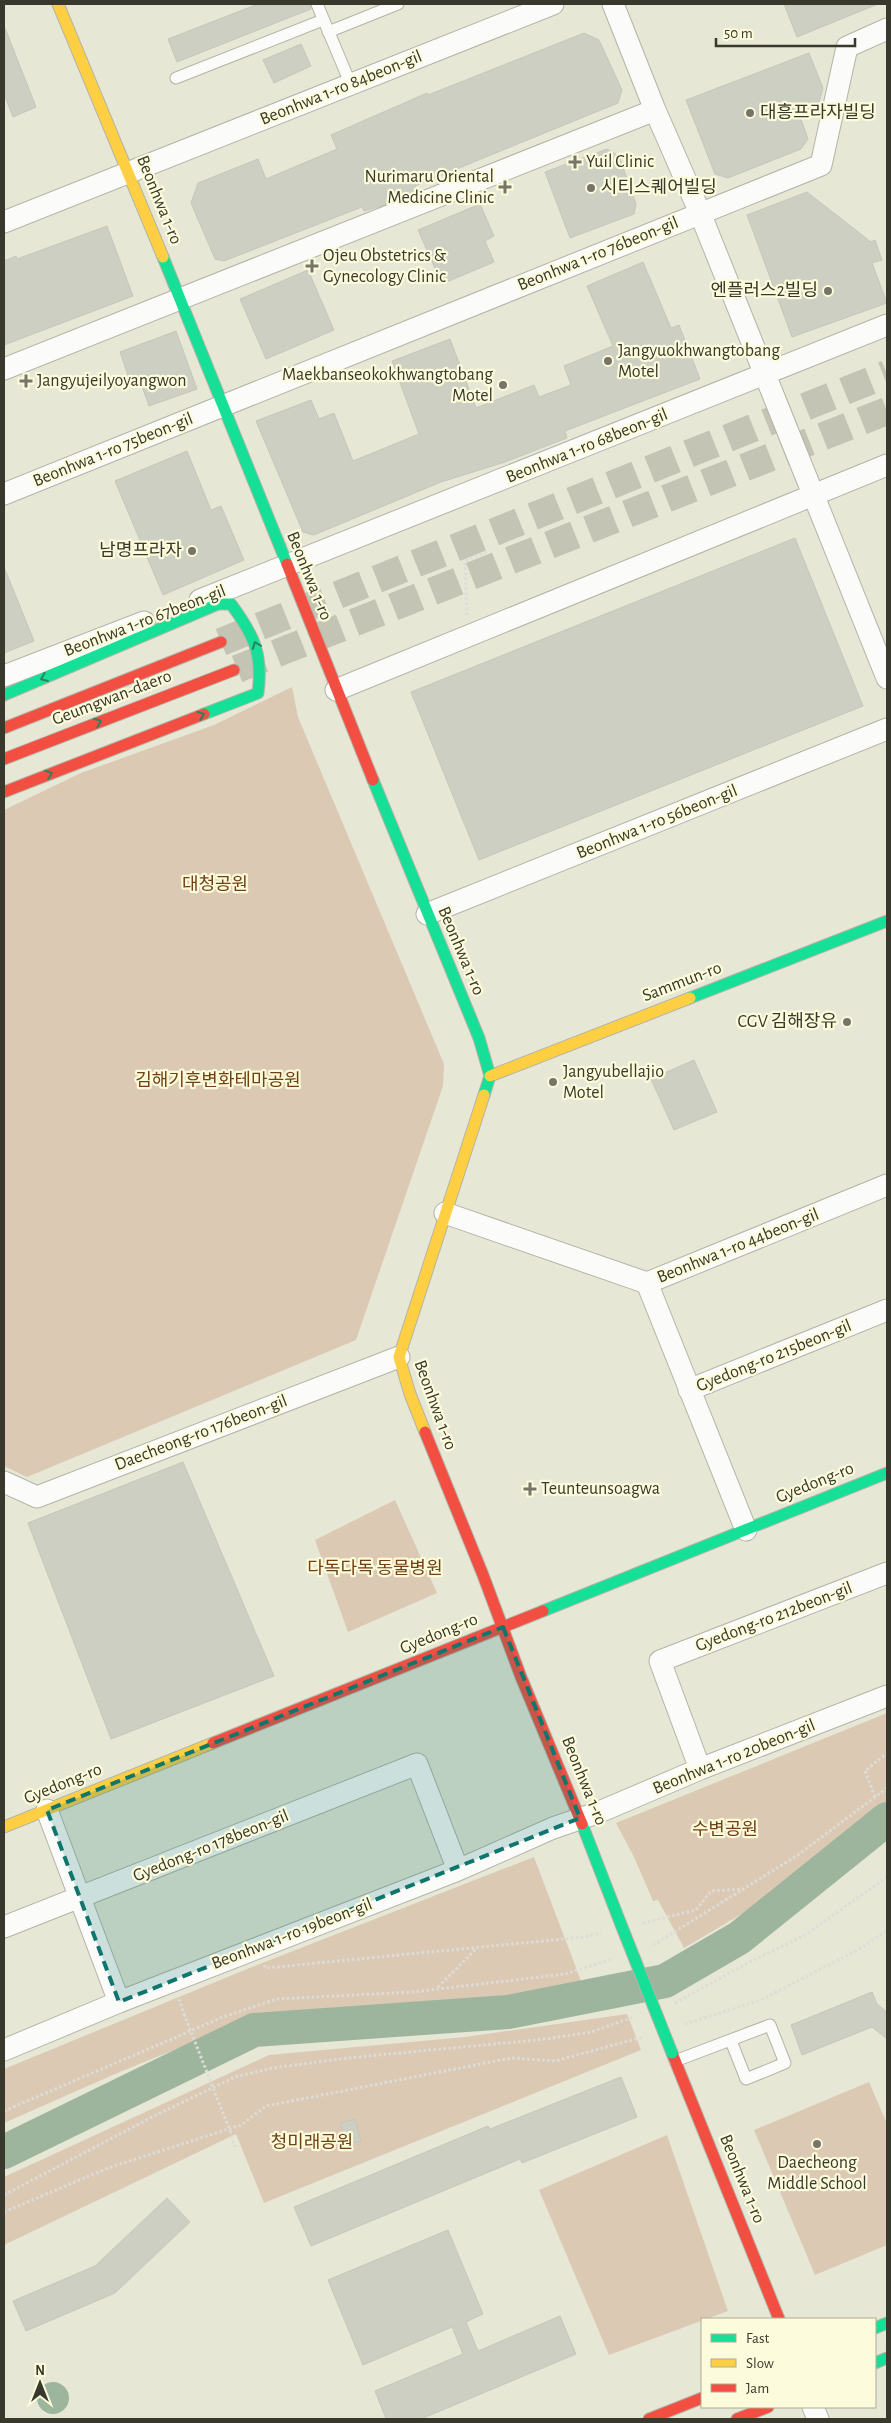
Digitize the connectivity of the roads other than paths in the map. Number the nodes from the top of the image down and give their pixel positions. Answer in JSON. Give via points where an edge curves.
{"nodes":[{"id":1,"x":58,"y":4,"type":"edge"},
{"id":2,"x":317,"y":4,"type":"edge"},
{"id":3,"x":398,"y":4,"type":"edge"},
{"id":4,"x":552,"y":4,"type":"edge"},
{"id":5,"x":613,"y":4,"type":"edge"},
{"id":6,"x":323,"y":20,"type":"junction"},
{"id":7,"x":887,"y":29,"type":"edge"},
{"id":8,"x":328,"y":32,"type":"junction"},
{"id":9,"x":176,"y":78,"type":"dead end"},
{"id":10,"x":351,"y":84,"type":"junction"},
{"id":11,"x":655,"y":110,"type":"junction"},
{"id":12,"x":129,"y":171,"type":"junction"},
{"id":13,"x":700,"y":213,"type":"junction"},
{"id":14,"x":4,"y":222,"type":"edge"},
{"id":15,"x":180,"y":301,"type":"junction"},
{"id":16,"x":887,"y":325,"type":"edge"},
{"id":17,"x":4,"y":369,"type":"edge"},
{"id":18,"x":766,"y":374,"type":"junction"},
{"id":19,"x":222,"y":405,"type":"junction"},
{"id":20,"x":887,"y":465,"type":"edge"},
{"id":21,"x":4,"y":494,"type":"edge"},
{"id":22,"x":813,"y":495,"type":"junction"},
{"id":23,"x":287,"y":567,"type":"junction"},
{"id":24,"x":222,"y":642,"type":"tunnel mouth"},
{"id":25,"x":234,"y":670,"type":"tunnel mouth"},
{"id":26,"x":4,"y":676,"type":"edge"},
{"id":27,"x":887,"y":678,"type":"edge"},
{"id":28,"x":336,"y":690,"type":"junction"},
{"id":29,"x":4,"y":695,"type":"edge"},
{"id":30,"x":4,"y":728,"type":"edge"},
{"id":31,"x":887,"y":729,"type":"edge"},
{"id":32,"x":4,"y":759,"type":"edge"},
{"id":33,"x":4,"y":792,"type":"edge"},
{"id":34,"x":427,"y":914,"type":"junction"},
{"id":35,"x":887,"y":921,"type":"edge"},
{"id":36,"x":490,"y":1076,"type":"junction"},
{"id":37,"x":887,"y":1185,"type":"edge"},
{"id":38,"x":445,"y":1213,"type":"junction"},
{"id":39,"x":647,"y":1283,"type":"junction"},
{"id":40,"x":887,"y":1310,"type":"edge"},
{"id":41,"x":399,"y":1357,"type":"junction"},
{"id":42,"x":689,"y":1390,"type":"junction"},
{"id":43,"x":887,"y":1473,"type":"edge"},
{"id":44,"x":4,"y":1482,"type":"edge"},
{"id":45,"x":746,"y":1530,"type":"junction"},
{"id":46,"x":887,"y":1573,"type":"edge"},
{"id":47,"x":503,"y":1627,"type":"junction"},
{"id":48,"x":887,"y":1696,"type":"edge"},
{"id":49,"x":700,"y":1769,"type":"junction"},
{"id":50,"x":47,"y":1810,"type":"junction"},
{"id":51,"x":580,"y":1818,"type":"junction"},
{"id":52,"x":4,"y":1827,"type":"edge"},
{"id":53,"x":458,"y":1870,"type":"junction"},
{"id":54,"x":81,"y":1897,"type":"junction"},
{"id":55,"x":4,"y":1927,"type":"edge"},
{"id":56,"x":119,"y":2002,"type":"junction"},
{"id":57,"x":731,"y":2041,"type":"junction"},
{"id":58,"x":4,"y":2050,"type":"edge"},
{"id":59,"x":674,"y":2057,"type":"junction"},
{"id":60,"x":779,"y":2318,"type":"edge"},
{"id":61,"x":701,"y":2398,"type":"edge"},
{"id":62,"x":765,"y":2408,"type":"edge"},
{"id":63,"x":649,"y":2419,"type":"edge"},
{"id":64,"x":737,"y":2419,"type":"edge"}],
"edges":[{"from":1,"to":12,"type":"street","name":"Beonhwa 1-ro"},
{"from":2,"to":6,"type":"lane"},
{"from":3,"to":8,"type":"lane"},
{"from":4,"to":10,"type":"street","name":"Beonhwa 1-ro 84beon-gil"},
{"from":5,"to":11,"type":"street"},
{"from":6,"to":8,"type":"lane"},
{"from":6,"to":9,"type":"lane"},
{"from":7,"to":13,"type":"street","name":"Beonhwa 1-ro 76beon-gil","via":[[847,47],[821,165]]},
{"from":8,"to":10,"type":"lane"},
{"from":10,"to":12,"type":"street","name":"Beonhwa 1-ro 84beon-gil"},
{"from":11,"to":13,"type":"street"},
{"from":11,"to":15,"type":"street"},
{"from":12,"to":14,"type":"street","name":"Beonhwa 1-ro 84beon-gil"},
{"from":12,"to":15,"type":"street","name":"Beonhwa 1-ro"},
{"from":13,"to":18,"type":"street"},
{"from":13,"to":19,"type":"street","name":"Beonhwa 1-ro 76beon-gil"},
{"from":15,"to":17,"type":"street"},
{"from":15,"to":19,"type":"street","name":"Beonhwa 1-ro"},
{"from":16,"to":18,"type":"street","name":"Beonhwa 1-ro 68beon-gil"},
{"from":18,"to":22,"type":"street"},
{"from":18,"to":23,"type":"street","name":"Beonhwa 1-ro 68beon-gil"},
{"from":19,"to":21,"type":"street","name":"Beonhwa 1-ro 75beon-gil"},
{"from":19,"to":23,"type":"street","name":"Beonhwa 1-ro"},
{"from":20,"to":22,"type":"street"},
{"from":22,"to":27,"type":"street"},
{"from":22,"to":28,"type":"street"},
{"from":23,"to":26,"type":"street","name":"Beonhwa 1-ro 67beon-gil"},
{"from":23,"to":28,"type":"street","name":"Beonhwa 1-ro"},
{"from":24,"to":30,"type":"street","name":"Geumgwan-daero"},
{"from":32,"to":25,"type":"street","name":"Geumgwan-daero","one_way":true},
{"from":28,"to":34,"type":"street","name":"Beonhwa 1-ro"},
{"from":33,"to":29,"type":"street","one_way":true,"via":[[258,693],[261,675],[258,647],[231,604],[218,604]]},
{"from":31,"to":34,"type":"street","name":"Beonhwa 1-ro 56beon-gil"},
{"from":34,"to":36,"type":"street","name":"Beonhwa 1-ro","via":[[479,1038]]},
{"from":35,"to":36,"type":"street","name":"Sammun-ro"},
{"from":36,"to":38,"type":"street","name":"Beonhwa 1-ro"},
{"from":37,"to":39,"type":"street","name":"Beonhwa 1-ro 44beon-gil"},
{"from":38,"to":39,"type":"street","name":"Beonhwa 1-ro 44beon-gil"},
{"from":38,"to":41,"type":"street","name":"Beonhwa 1-ro"},
{"from":39,"to":42,"type":"street"},
{"from":40,"to":42,"type":"street","name":"Gyedong-ro 215beon-gil"},
{"from":41,"to":44,"type":"street","name":"Daecheong-ro 176beon-gil","via":[[37,1497]]},
{"from":41,"to":47,"type":"street","name":"Beonhwa 1-ro","via":[[410,1394]]},
{"from":42,"to":45,"type":"street","name":"Gyedong-ro 215beon-gil"},
{"from":43,"to":45,"type":"street","name":"Gyedong-ro"},
{"from":45,"to":47,"type":"street","name":"Gyedong-ro"},
{"from":46,"to":49,"type":"street","name":"Gyedong-ro 212beon-gil","via":[[660,1660]]},
{"from":47,"to":50,"type":"street","name":"Gyedong-ro"},
{"from":47,"to":51,"type":"street","name":"Beonhwa 1-ro"},
{"from":48,"to":49,"type":"street","name":"Beonhwa 1-ro 20beon-gil"},
{"from":49,"to":51,"type":"street","name":"Beonhwa 1-ro 20beon-gil"},
{"from":50,"to":52,"type":"street","name":"Gyedong-ro"},
{"from":50,"to":54,"type":"street"},
{"from":51,"to":53,"type":"street","name":"Beonhwa 1-ro 19beon-gil"},
{"from":51,"to":59,"type":"street","name":"Beonhwa 1-ro","bridge":true},
{"from":53,"to":54,"type":"street","name":"Gyedong-ro 178beon-gil","via":[[417,1764]]},
{"from":53,"to":56,"type":"street","name":"Beonhwa 1-ro 19beon-gil"},
{"from":54,"to":55,"type":"street","name":"Gyedong-ro 178beon-gil"},
{"from":54,"to":56,"type":"street"},
{"from":56,"to":58,"type":"street","name":"Beonhwa 1-ro 19beon-gil"},
{"from":57,"to":57,"type":"lane","via":[[770,2025],[785,2063],[746,2079]]},
{"from":57,"to":59,"type":"lane"},
{"from":59,"to":60,"type":"street","name":"Beonhwa 1-ro"},
{"from":61,"to":63,"type":"street"},
{"from":62,"to":64,"type":"street"}]}
